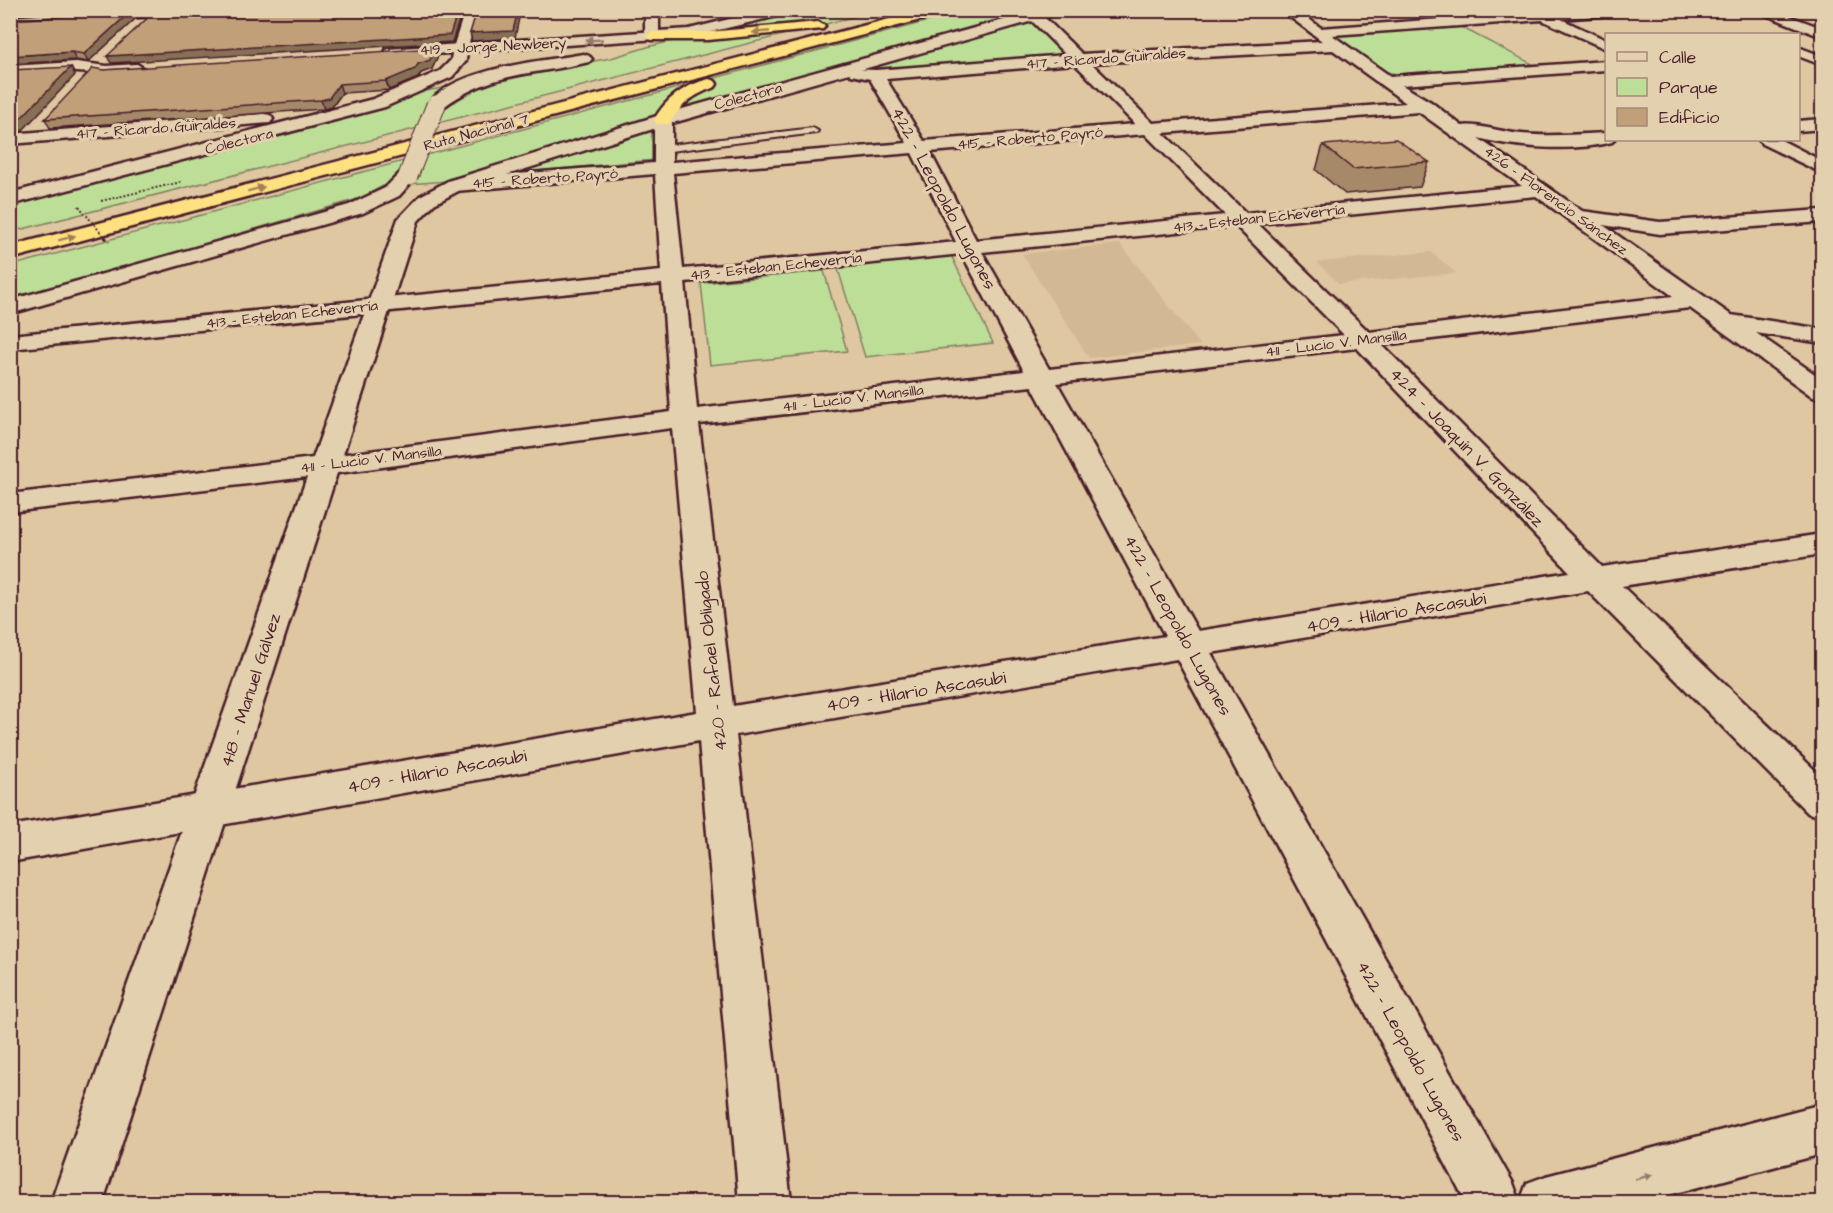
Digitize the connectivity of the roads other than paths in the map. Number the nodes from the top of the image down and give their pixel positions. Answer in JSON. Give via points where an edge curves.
{"nodes":[{"id":1,"x":188,"y":10,"type":"edge"},
{"id":2,"x":472,"y":10,"type":"edge"},
{"id":3,"x":652,"y":10,"type":"edge"},
{"id":4,"x":785,"y":10,"type":"edge"},
{"id":5,"x":900,"y":10,"type":"edge"},
{"id":6,"x":942,"y":10,"type":"edge"},
{"id":7,"x":1056,"y":10,"type":"edge"},
{"id":8,"x":1287,"y":10,"type":"edge"},
{"id":9,"x":1623,"y":10,"type":"edge"},
{"id":10,"x":1759,"y":10,"type":"edge"},
{"id":11,"x":154,"y":12,"type":"edge"},
{"id":12,"x":1538,"y":13,"type":"edge"},
{"id":13,"x":882,"y":15,"type":"junction"},
{"id":14,"x":1035,"y":16,"type":"junction"},
{"id":15,"x":10,"y":21,"type":"edge"},
{"id":16,"x":136,"y":29,"type":"edge"},
{"id":17,"x":731,"y":29,"type":"junction"},
{"id":18,"x":866,"y":31,"type":"junction"},
{"id":19,"x":1319,"y":32,"type":"junction"},
{"id":20,"x":1822,"y":33,"type":"edge"},
{"id":21,"x":652,"y":36,"type":"junction"},
{"id":22,"x":1337,"y":45,"type":"junction"},
{"id":23,"x":1605,"y":45,"type":"edge"},
{"id":24,"x":1822,"y":49,"type":"edge"},
{"id":25,"x":1800,"y":51,"type":"edge"},
{"id":26,"x":1800,"y":51,"type":"edge"},
{"id":27,"x":618,"y":52,"type":"dead end"},
{"id":28,"x":110,"y":53,"type":"edge"},
{"id":29,"x":378,"y":53,"type":"edge"},
{"id":30,"x":459,"y":54,"type":"junction"},
{"id":31,"x":597,"y":57,"type":"dead end"},
{"id":32,"x":1079,"y":59,"type":"junction"},
{"id":33,"x":1822,"y":60,"type":"edge"},
{"id":34,"x":1605,"y":65,"type":"edge"},
{"id":35,"x":154,"y":68,"type":"edge"},
{"id":36,"x":93,"y":69,"type":"junction"},
{"id":37,"x":844,"y":70,"type":"junction"},
{"id":38,"x":10,"y":71,"type":"edge"},
{"id":39,"x":876,"y":75,"type":"junction"},
{"id":40,"x":1388,"y":81,"type":"junction"},
{"id":41,"x":77,"y":86,"type":"edge"},
{"id":42,"x":1425,"y":106,"type":"junction"},
{"id":43,"x":337,"y":113,"type":"junction"},
{"id":44,"x":44,"y":120,"type":"edge"},
{"id":45,"x":663,"y":120,"type":"junction"},
{"id":46,"x":1822,"y":124,"type":"edge"},
{"id":47,"x":1452,"y":126,"type":"junction"},
{"id":48,"x":1800,"y":126,"type":"edge"},
{"id":49,"x":1149,"y":128,"type":"junction"},
{"id":50,"x":813,"y":131,"type":"dead end"},
{"id":51,"x":19,"y":138,"type":"edge"},
{"id":52,"x":1605,"y":138,"type":"edge"},
{"id":53,"x":1770,"y":141,"type":"edge"},
{"id":54,"x":1543,"y":143,"type":"junction"},
{"id":55,"x":919,"y":148,"type":"junction"},
{"id":56,"x":10,"y":158,"type":"edge"},
{"id":57,"x":663,"y":159,"type":"junction"},
{"id":58,"x":1510,"y":167,"type":"junction"},
{"id":59,"x":1822,"y":168,"type":"edge"},
{"id":60,"x":448,"y":188,"type":"junction"},
{"id":61,"x":1541,"y":190,"type":"junction"},
{"id":62,"x":10,"y":199,"type":"edge"},
{"id":63,"x":1573,"y":213,"type":"junction"},
{"id":64,"x":1822,"y":216,"type":"edge"},
{"id":65,"x":1242,"y":220,"type":"junction"},
{"id":66,"x":1660,"y":228,"type":"junction"},
{"id":67,"x":10,"y":238,"type":"edge"},
{"id":68,"x":969,"y":247,"type":"junction"},
{"id":69,"x":10,"y":253,"type":"edge"},
{"id":70,"x":1634,"y":256,"type":"junction"},
{"id":71,"x":674,"y":276,"type":"junction"},
{"id":72,"x":1696,"y":300,"type":"junction"},
{"id":73,"x":377,"y":306,"type":"junction"},
{"id":74,"x":10,"y":307,"type":"edge"},
{"id":75,"x":1726,"y":320,"type":"junction"},
{"id":76,"x":1822,"y":336,"type":"edge"},
{"id":77,"x":1363,"y":340,"type":"junction"},
{"id":78,"x":10,"y":342,"type":"edge"},
{"id":79,"x":1042,"y":376,"type":"junction"},
{"id":80,"x":1822,"y":391,"type":"edge"},
{"id":81,"x":685,"y":418,"type":"junction"},
{"id":82,"x":323,"y":466,"type":"junction"},
{"id":83,"x":10,"y":503,"type":"edge"},
{"id":84,"x":1822,"y":544,"type":"edge"},
{"id":85,"x":1594,"y":578,"type":"junction"},
{"id":86,"x":1189,"y":646,"type":"junction"},
{"id":87,"x":717,"y":723,"type":"junction"},
{"id":88,"x":1822,"y":801,"type":"edge"},
{"id":89,"x":211,"y":810,"type":"junction"},
{"id":90,"x":10,"y":844,"type":"edge"},
{"id":91,"x":1822,"y":1129,"type":"edge"},
{"id":92,"x":77,"y":1203,"type":"edge"},
{"id":93,"x":765,"y":1203,"type":"edge"},
{"id":94,"x":1494,"y":1203,"type":"edge"},
{"id":95,"x":1546,"y":1203,"type":"edge"}],
"edges":[{"from":1,"to":11,"type":"street"},
{"from":2,"to":30,"type":"street"},
{"from":3,"to":21,"type":"street"},
{"from":4,"to":17,"type":"street"},
{"from":5,"to":13,"type":"highway","name":"Ruta Nacional 7"},
{"from":6,"to":18,"type":"highway","name":"Ruta Nacional 7"},
{"from":7,"to":14,"type":"street","name":"Colectora"},
{"from":8,"to":19,"type":"street","name":"426 - Florencio Sánchez"},
{"from":9,"to":12,"type":"street"},
{"from":10,"to":20,"type":"street"},
{"from":11,"to":15,"type":"street"},
{"from":11,"to":16,"type":"street"},
{"from":12,"to":19,"type":"street"},
{"from":12,"to":23,"type":"street"},
{"from":13,"to":17,"type":"highway","one_way":true,"via":[[811,27]]},
{"from":13,"to":67,"type":"highway","name":"Ruta Nacional 7"},
{"from":14,"to":32,"type":"street","name":"424 - Joaquín V. González"},
{"from":14,"to":37,"type":"street","name":"Colectora"},
{"from":17,"to":21,"type":"highway"},
{"from":18,"to":45,"type":"highway","via":[[703,86],[676,100]]},
{"from":69,"to":18,"type":"highway","name":"Ruta Nacional 7","one_way":true},
{"from":19,"to":22,"type":"street","name":"426 - Florencio Sánchez"},
{"from":21,"to":27,"type":"street","via":[[648,44]]},
{"from":21,"to":30,"type":"street","name":"419 - Jorge Newbery","one_way":true},
{"from":22,"to":32,"type":"street","name":"417 - Ricardo Güiraldes"},
{"from":22,"to":40,"type":"street","name":"426 - Florencio Sánchez"},
{"from":24,"to":25,"type":"street"},
{"from":26,"to":33,"type":"street"},
{"from":28,"to":36,"type":"street"},
{"from":29,"to":30,"type":"street","name":"419 - Jorge Newbery"},
{"from":30,"to":43,"type":"street","name":"Colectora","via":[[446,74],[379,103]]},
{"from":31,"to":74,"type":"street","bridge":true,"via":[[499,71],[469,81],[436,104],[408,176],[392,192],[356,209]]},
{"from":32,"to":39,"type":"street","name":"417 - Ricardo Güiraldes"},
{"from":32,"to":49,"type":"street","name":"424 - Joaquín V. González"},
{"from":34,"to":40,"type":"street"},
{"from":35,"to":36,"type":"street"},
{"from":36,"to":38,"type":"street"},
{"from":36,"to":41,"type":"street"},
{"from":37,"to":39,"type":"street"},
{"from":37,"to":45,"type":"street","name":"Colectora"},
{"from":39,"to":55,"type":"street","name":"422 - Leopoldo Lugones"},
{"from":40,"to":42,"type":"street","name":"426 - Florencio Sánchez"},
{"from":42,"to":47,"type":"street","name":"426 - Florencio Sánchez"},
{"from":42,"to":49,"type":"street","name":"415 - Roberto Payró"},
{"from":43,"to":51,"type":"street","name":"417 - Ricardo Güiraldes"},
{"from":43,"to":62,"type":"street","name":"Colectora"},
{"from":44,"to":51,"type":"street"},
{"from":45,"to":57,"type":"street","name":"420 - Rafael Obligado"},
{"from":45,"to":60,"type":"street","name":"Colectora"},
{"from":46,"to":48,"type":"street"},
{"from":47,"to":54,"type":"street","via":[[1497,138]]},
{"from":47,"to":58,"type":"street","name":"426 - Florencio Sánchez"},
{"from":49,"to":55,"type":"street","name":"415 - Roberto Payró"},
{"from":49,"to":65,"type":"street","name":"424 - Joaquín V. González"},
{"from":50,"to":57,"type":"lane"},
{"from":51,"to":56,"type":"street"},
{"from":52,"to":54,"type":"street"},
{"from":53,"to":59,"type":"street"},
{"from":54,"to":58,"type":"street","via":[[1525,150]]},
{"from":55,"to":57,"type":"street","name":"415 - Roberto Payró"},
{"from":55,"to":68,"type":"street","name":"422 - Leopoldo Lugones"},
{"from":57,"to":60,"type":"street","name":"415 - Roberto Payró"},
{"from":57,"to":71,"type":"street","name":"420 - Rafael Obligado"},
{"from":58,"to":61,"type":"street","name":"426 - Florencio Sánchez"},
{"from":60,"to":73,"type":"street","name":"418 - Manuel Gálvez","via":[[427,200],[408,219]]},
{"from":61,"to":63,"type":"street","name":"426 - Florencio Sánchez"},
{"from":61,"to":65,"type":"street","name":"413 - Esteban Echeverría"},
{"from":63,"to":66,"type":"street"},
{"from":63,"to":70,"type":"street","name":"426 - Florencio Sánchez"},
{"from":64,"to":66,"type":"street"},
{"from":65,"to":68,"type":"street","name":"413 - Esteban Echeverría"},
{"from":65,"to":77,"type":"street","name":"424 - Joaquín V. González"},
{"from":66,"to":70,"type":"street","via":[[1639,238]]},
{"from":68,"to":71,"type":"street","name":"413 - Esteban Echeverría"},
{"from":68,"to":79,"type":"street","name":"422 - Leopoldo Lugones"},
{"from":70,"to":72,"type":"street","name":"426 - Florencio Sánchez"},
{"from":71,"to":73,"type":"street","name":"413 - Esteban Echeverría"},
{"from":71,"to":81,"type":"street","name":"420 - Rafael Obligado"},
{"from":72,"to":75,"type":"street","name":"426 - Florencio Sánchez"},
{"from":72,"to":77,"type":"street","name":"411 - Lucio V. Mansilla"},
{"from":73,"to":78,"type":"street","name":"413 - Esteban Echeverría"},
{"from":73,"to":82,"type":"street","name":"418 - Manuel Gálvez"},
{"from":75,"to":76,"type":"street"},
{"from":75,"to":80,"type":"street","name":"426 - Florencio Sánchez"},
{"from":77,"to":79,"type":"street","name":"411 - Lucio V. Mansilla"},
{"from":77,"to":85,"type":"street","name":"424 - Joaquín V. González"},
{"from":79,"to":81,"type":"street","name":"411 - Lucio V. Mansilla"},
{"from":79,"to":86,"type":"street","name":"422 - Leopoldo Lugones"},
{"from":81,"to":82,"type":"street","name":"411 - Lucio V. Mansilla"},
{"from":81,"to":87,"type":"street","name":"420 - Rafael Obligado"},
{"from":82,"to":83,"type":"street","name":"411 - Lucio V. Mansilla"},
{"from":82,"to":89,"type":"street","name":"418 - Manuel Gálvez"},
{"from":84,"to":85,"type":"street","name":"409 - Hilario Ascasubi"},
{"from":85,"to":86,"type":"street","name":"409 - Hilario Ascasubi"},
{"from":85,"to":88,"type":"street","name":"424 - Joaquín V. González"},
{"from":86,"to":87,"type":"street","name":"409 - Hilario Ascasubi"},
{"from":86,"to":94,"type":"street","name":"422 - Leopoldo Lugones"},
{"from":87,"to":89,"type":"street","name":"409 - Hilario Ascasubi"},
{"from":87,"to":93,"type":"street","name":"420 - Rafael Obligado"},
{"from":89,"to":90,"type":"street","name":"409 - Hilario Ascasubi"},
{"from":89,"to":92,"type":"street","name":"418 - Manuel Gálvez"},
{"from":95,"to":91,"type":"street","one_way":true}]}
